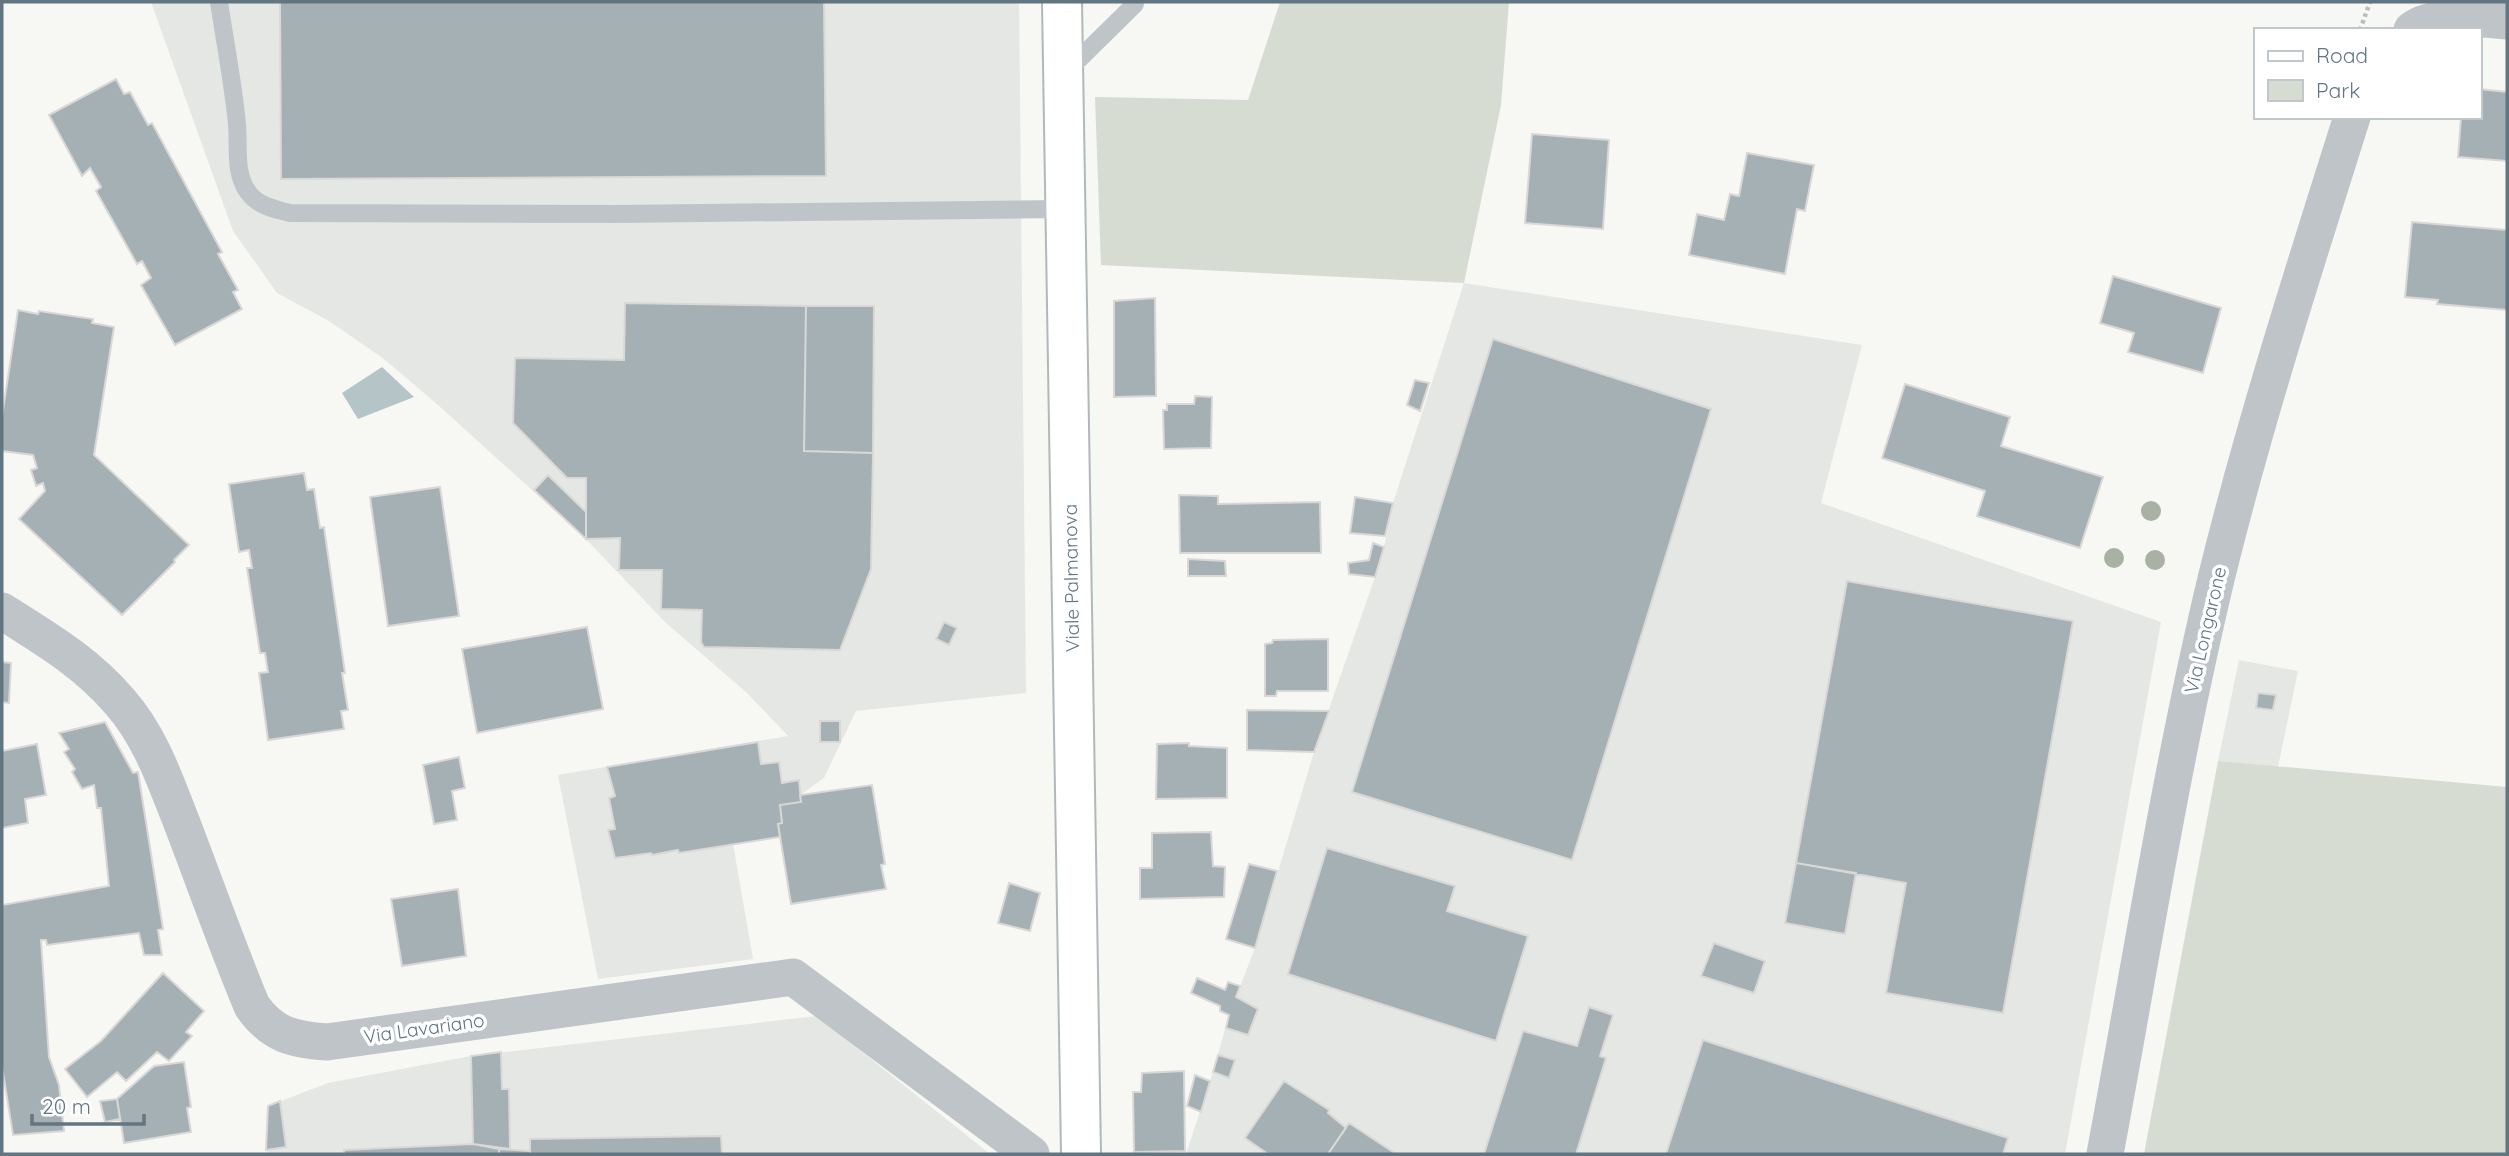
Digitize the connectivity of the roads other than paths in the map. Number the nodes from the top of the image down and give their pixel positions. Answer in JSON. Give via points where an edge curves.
{"nodes":[{"id":1,"x":219,"y":2,"type":"edge"},
{"id":2,"x":1062,"y":2,"type":"edge"},
{"id":3,"x":1135,"y":2,"type":"edge"},
{"id":4,"x":2416,"y":19,"type":"edge"},
{"id":5,"x":2507,"y":21,"type":"edge"},
{"id":6,"x":1063,"y":75,"type":"junction"},
{"id":7,"x":2351,"y":119,"type":"edge"},
{"id":8,"x":1066,"y":209,"type":"junction"},
{"id":9,"x":2,"y":611,"type":"edge"},
{"id":10,"x":1031,"y":1154,"type":"edge"},
{"id":11,"x":1081,"y":1154,"type":"edge"},
{"id":12,"x":2105,"y":1154,"type":"edge"}],
"edges":[{"from":1,"to":8,"type":"lane","via":[[242,181],[259,203],[290,213]]},
{"from":2,"to":6,"type":"main road","name":"Viale Palmanova"},
{"from":3,"to":6,"type":"lane"},
{"from":4,"to":5,"type":"street"},
{"from":6,"to":8,"type":"main road","name":"Viale Palmanova"},
{"from":7,"to":12,"type":"street","name":"Via Longarone","via":[[2218,573],[2189,701]]},
{"from":8,"to":11,"type":"main road","name":"Viale Palmanova"},
{"from":9,"to":10,"type":"street","name":"Via Lavariano","via":[[87,668],[121,703],[146,739],[252,1006],[263,1022],[282,1033],[327,1042],[793,977]]}]}
